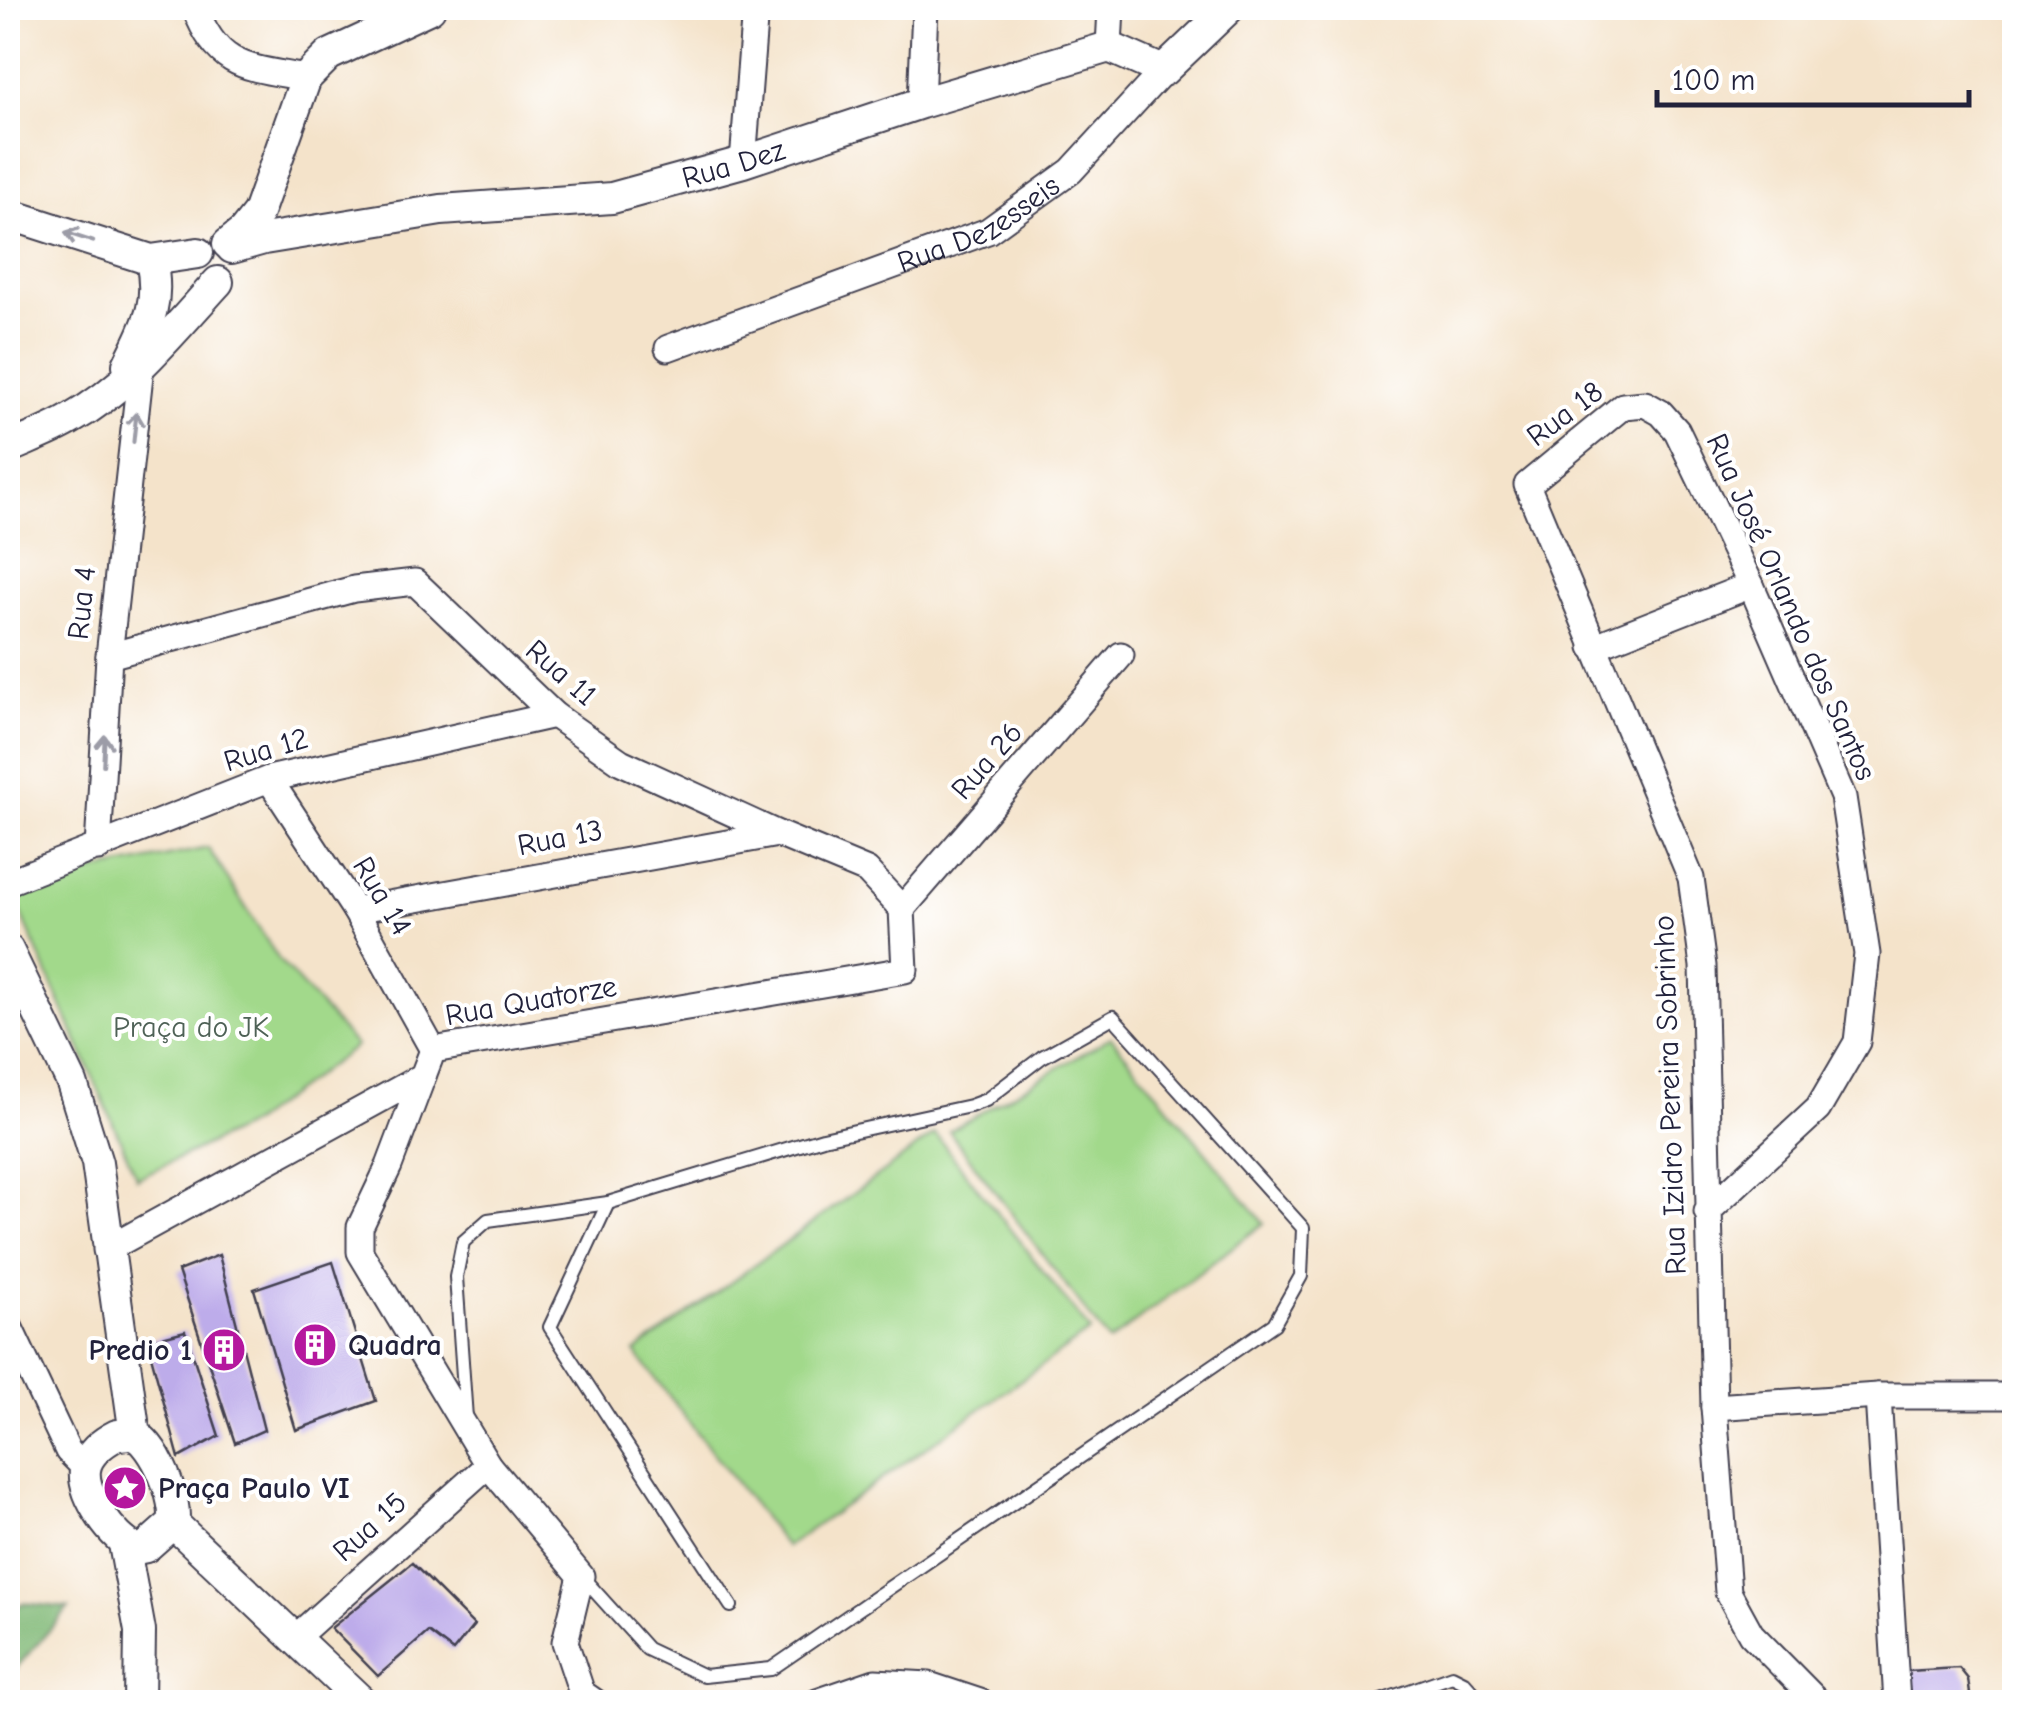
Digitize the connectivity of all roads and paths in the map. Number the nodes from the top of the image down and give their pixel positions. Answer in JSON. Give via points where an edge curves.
{"nodes":[{"id":1,"x":195,"y":8,"type":"edge"},
{"id":2,"x":430,"y":8,"type":"edge"},
{"id":3,"x":755,"y":8,"type":"edge"},
{"id":4,"x":925,"y":8,"type":"edge"},
{"id":5,"x":1110,"y":8,"type":"edge"},
{"id":6,"x":1229,"y":8,"type":"edge"},
{"id":7,"x":1108,"y":47,"type":"junction"},
{"id":8,"x":1162,"y":71,"type":"junction"},
{"id":9,"x":306,"y":78,"type":"junction"},
{"id":10,"x":920,"y":103,"type":"junction"},
{"id":11,"x":743,"y":162,"type":"junction"},
{"id":12,"x":8,"y":214,"type":"edge"},
{"id":13,"x":219,"y":256,"type":"junction"},
{"id":14,"x":151,"y":260,"type":"junction"},
{"id":15,"x":668,"y":348,"type":"dead end"},
{"id":16,"x":142,"y":366,"type":"junction"},
{"id":17,"x":118,"y":386,"type":"junction"},
{"id":18,"x":1645,"y":404,"type":"joint"},
{"id":19,"x":8,"y":448,"type":"edge"},
{"id":20,"x":1527,"y":485,"type":"joint"},
{"id":21,"x":1751,"y":584,"type":"junction"},
{"id":22,"x":1593,"y":648,"type":"junction"},
{"id":23,"x":1122,"y":655,"type":"dead end"},
{"id":24,"x":109,"y":656,"type":"junction"},
{"id":25,"x":554,"y":714,"type":"junction"},
{"id":26,"x":269,"y":779,"type":"junction"},
{"id":27,"x":778,"y":834,"type":"junction"},
{"id":28,"x":98,"y":848,"type":"junction"},
{"id":29,"x":8,"y":882,"type":"edge"},
{"id":30,"x":902,"y":909,"type":"junction"},
{"id":31,"x":355,"y":910,"type":"junction"},
{"id":32,"x":8,"y":950,"type":"edge"},
{"id":33,"x":433,"y":1050,"type":"junction"},
{"id":34,"x":423,"y":1076,"type":"junction"},
{"id":35,"x":608,"y":1203,"type":"junction"},
{"id":36,"x":1707,"y":1212,"type":"junction"},
{"id":37,"x":106,"y":1250,"type":"junction"},
{"id":38,"x":8,"y":1324,"type":"edge"},
{"id":39,"x":1878,"y":1396,"type":"junction"},
{"id":40,"x":2014,"y":1396,"type":"edge"},
{"id":41,"x":1714,"y":1407,"type":"junction"},
{"id":42,"x":467,"y":1430,"type":"junction"},
{"id":43,"x":134,"y":1435,"type":"junction"},
{"id":44,"x":488,"y":1465,"type":"junction"},
{"id":45,"x":84,"y":1468,"type":"junction"},
{"id":46,"x":172,"y":1524,"type":"junction"},
{"id":47,"x":124,"y":1544,"type":"junction"},
{"id":48,"x":581,"y":1576,"type":"junction"},
{"id":49,"x":730,"y":1606,"type":"dead end"},
{"id":50,"x":295,"y":1638,"type":"junction"},
{"id":51,"x":139,"y":1702,"type":"edge"},
{"id":52,"x":362,"y":1702,"type":"edge"},
{"id":53,"x":595,"y":1702,"type":"edge"},
{"id":54,"x":817,"y":1702,"type":"edge"},
{"id":55,"x":980,"y":1702,"type":"edge"},
{"id":56,"x":1382,"y":1702,"type":"edge"},
{"id":57,"x":1482,"y":1702,"type":"edge"},
{"id":58,"x":1818,"y":1702,"type":"edge"},
{"id":59,"x":1897,"y":1702,"type":"edge"}],
"edges":[{"from":1,"to":9,"type":"street","via":[[216,50],[246,67]]},
{"from":2,"to":9,"type":"street","via":[[329,55]]},
{"from":3,"to":11,"type":"street"},
{"from":4,"to":10,"type":"street"},
{"from":5,"to":7,"type":"street"},
{"from":6,"to":8,"type":"street","name":"Rua Dezesseis"},
{"from":7,"to":8,"type":"street"},
{"from":7,"to":10,"type":"street","name":"Rua Dez"},
{"from":8,"to":15,"type":"street","name":"Rua Dezesseis","via":[[1071,172],[988,231]]},
{"from":9,"to":13,"type":"street","via":[[258,214]]},
{"from":10,"to":11,"type":"street","name":"Rua Dez"},
{"from":11,"to":13,"type":"street","name":"Rua Dez","via":[[612,198],[441,210],[289,235]]},
{"from":14,"to":12,"type":"street","one_way":true},
{"from":13,"to":14,"type":"street","name":"Rua Dez"},
{"from":13,"to":16,"type":"street"},
{"from":14,"to":17,"type":"street","via":[[151,318]]},
{"from":16,"to":17,"type":"street"},
{"from":24,"to":16,"type":"street","name":"Rua 4","one_way":true},
{"from":17,"to":19,"type":"street","via":[[72,419]]},
{"from":18,"to":20,"type":"street","name":"Rua 18","via":[[1623,406]]},
{"from":18,"to":21,"type":"street","name":"Rua José Orlando dos Santos","via":[[1677,431]]},
{"from":20,"to":22,"type":"street","name":"Rua Izidro Pereira Sobrinho"},
{"from":21,"to":22,"type":"street"},
{"from":21,"to":36,"type":"street","name":"Rua José Orlando dos Santos","via":[[1843,797],[1867,954],[1857,1042],[1818,1109]]},
{"from":22,"to":36,"type":"street","name":"Rua Izidro Pereira Sobrinho","via":[[1691,878],[1703,966]]},
{"from":23,"to":30,"type":"street","name":"Rua 26"},
{"from":24,"to":25,"type":"street","name":"Rua 11","via":[[354,589],[415,582]]},
{"from":28,"to":24,"type":"street","name":"Rua 4","one_way":true},
{"from":25,"to":26,"type":"street","name":"Rua 12"},
{"from":25,"to":27,"type":"street","name":"Rua 11","via":[[621,762]]},
{"from":26,"to":28,"type":"street","name":"Rua 12"},
{"from":26,"to":31,"type":"street","name":"Rua 14"},
{"from":27,"to":30,"type":"street","name":"Rua 11","via":[[867,871]]},
{"from":27,"to":31,"type":"street","name":"Rua 13"},
{"from":28,"to":29,"type":"street","name":"Rua 12"},
{"from":30,"to":33,"type":"street","name":"Rua Quatorze","via":[[905,970]]},
{"from":31,"to":33,"type":"street","name":"Rua 14"},
{"from":32,"to":37,"type":"street","via":[[72,1082],[97,1163]]},
{"from":33,"to":34,"type":"street","name":"Rua Quatorze"},
{"from":34,"to":37,"type":"street"},
{"from":34,"to":42,"type":"street","name":"Rua Quatorze","via":[[360,1227],[360,1252]]},
{"from":35,"to":42,"type":"lane","via":[[488,1220],[463,1242],[456,1278]]},
{"from":35,"to":48,"type":"lane","via":[[823,1138],[970,1106],[1113,1017],[1302,1228],[1301,1276],[1274,1324],[770,1669],[704,1676],[647,1650]]},
{"from":35,"to":49,"type":"lane","via":[[550,1326]]},
{"from":36,"to":41,"type":"street","name":"Rua Izidro Pereira Sobrinho"},
{"from":37,"to":43,"type":"street"},
{"from":38,"to":45,"type":"street","via":[[68,1451]]},
{"from":39,"to":40,"type":"street"},
{"from":39,"to":41,"type":"street"},
{"from":39,"to":59,"type":"street"},
{"from":41,"to":58,"type":"street","name":"Rua Izidro Pereira Sobrinho","via":[[1728,1592],[1750,1634]]},
{"from":42,"to":44,"type":"street","name":"Rua Quatorze"},
{"from":43,"to":45,"type":"street","via":[[103,1443]]},
{"from":43,"to":46,"type":"street","via":[[162,1472],[174,1502]]},
{"from":44,"to":48,"type":"street","name":"Rua Quatorze"},
{"from":44,"to":50,"type":"street","name":"Rua 15"},
{"from":45,"to":47,"type":"street","via":[[105,1523]]},
{"from":46,"to":47,"type":"street","via":[[146,1547]]},
{"from":46,"to":50,"type":"street"},
{"from":47,"to":51,"type":"street","via":[[140,1631]]},
{"from":48,"to":53,"type":"street","via":[[565,1642],[582,1693]]},
{"from":50,"to":52,"type":"street"},
{"from":54,"to":55,"type":"street","via":[[874,1682],[929,1685]]},
{"from":56,"to":57,"type":"lane","via":[[1452,1676]]}]}
